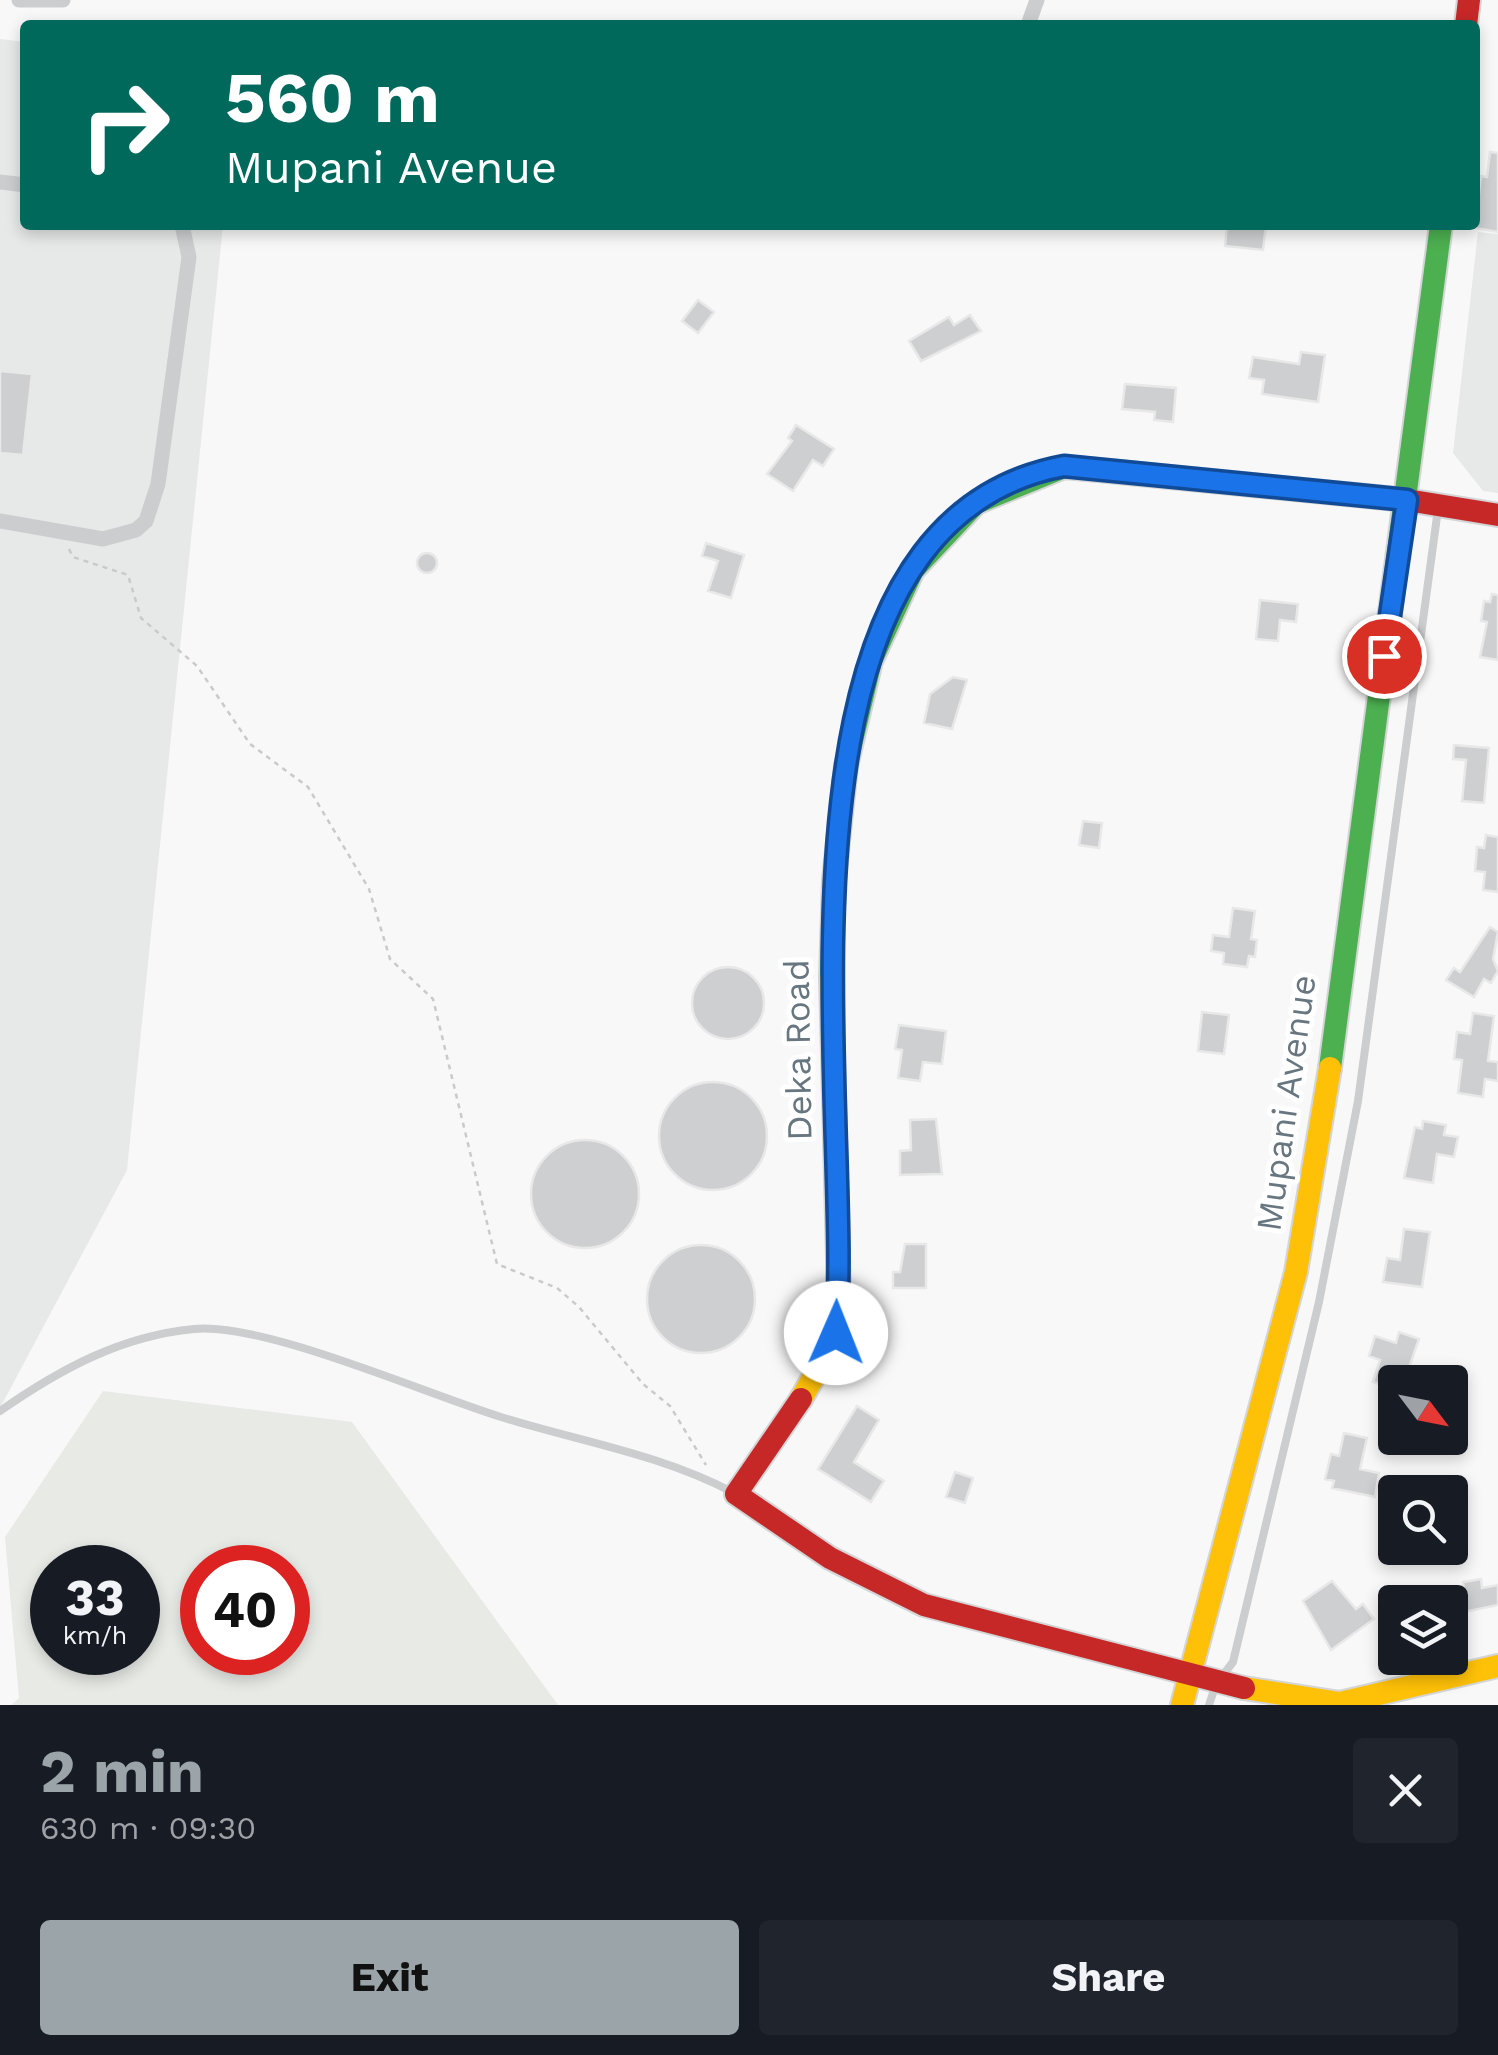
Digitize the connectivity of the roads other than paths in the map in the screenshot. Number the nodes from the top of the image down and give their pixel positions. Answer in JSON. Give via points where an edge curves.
{"nodes":[{"id":1,"x":19,"y":0,"type":"edge"},
{"id":2,"x":62,"y":0,"type":"edge"},
{"id":3,"x":183,"y":230,"type":"edge"},
{"id":4,"x":1440,"y":230,"type":"edge"},
{"id":5,"x":1407,"y":500,"type":"junction"},
{"id":6,"x":1439,"y":505,"type":"junction"},
{"id":7,"x":1498,"y":515,"type":"edge"},
{"id":8,"x":0,"y":522,"type":"edge"},
{"id":9,"x":0,"y":1411,"type":"edge"},
{"id":10,"x":736,"y":1494,"type":"junction"},
{"id":11,"x":1498,"y":1666,"type":"edge"},
{"id":12,"x":1189,"y":1677,"type":"junction"},
{"id":13,"x":1212,"y":1694,"type":"edge"},
{"id":14,"x":1182,"y":1705,"type":"edge"}],
"edges":[{"from":1,"to":2,"type":"street"},
{"from":3,"to":8,"type":"street","via":[[190,258],[152,509],[136,530],[119,537]]},
{"from":4,"to":5,"type":"street","name":"Mupani Avenue"},
{"from":5,"to":6,"type":"street","name":"Deka Road"},
{"from":5,"to":10,"type":"street","name":"Deka Road","via":[[1064,466],[981,499],[925,549],[896,597],[871,662],[836,826],[836,1333]]},
{"from":5,"to":12,"type":"street","name":"Mupani Avenue","via":[[1314,1180]]},
{"from":6,"to":7,"type":"street","name":"Deka Road"},
{"from":6,"to":13,"type":"lane","via":[[1355,1119],[1233,1662]]},
{"from":9,"to":10,"type":"lane","via":[[100,1351],[198,1328],[286,1345],[498,1417],[670,1464]]},
{"from":10,"to":12,"type":"street","via":[[830,1558],[924,1605]]},
{"from":11,"to":13,"type":"street","via":[[1340,1703]]},
{"from":12,"to":13,"type":"street"},
{"from":12,"to":14,"type":"street","name":"Mupani Avenue"}]}
